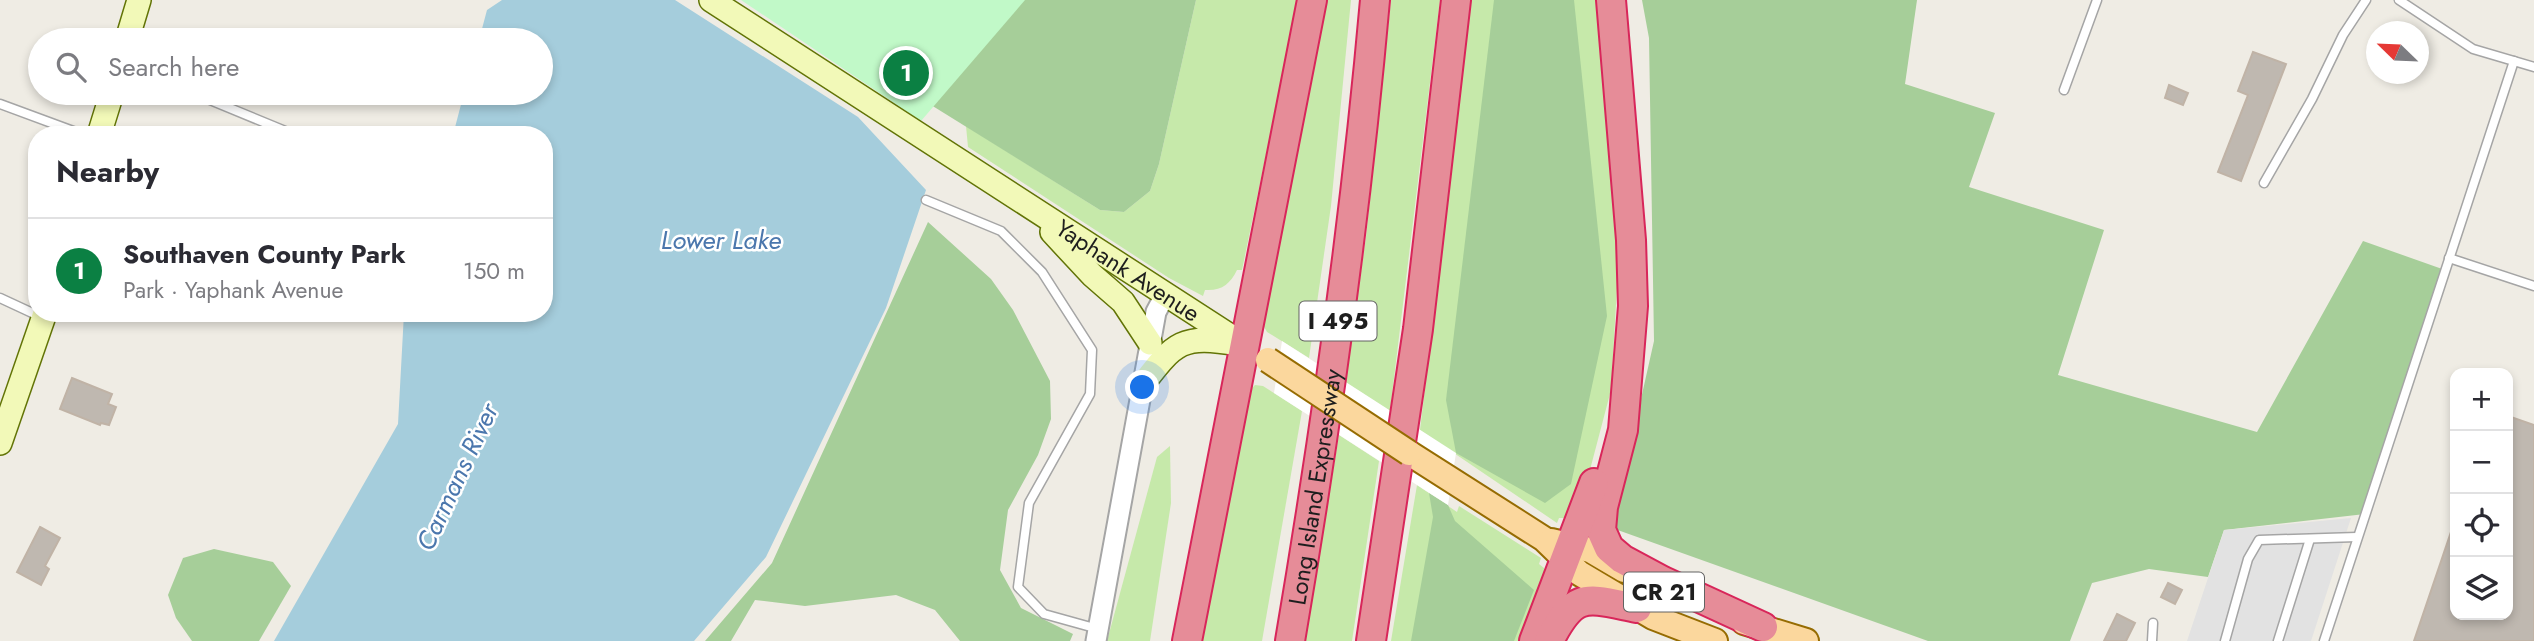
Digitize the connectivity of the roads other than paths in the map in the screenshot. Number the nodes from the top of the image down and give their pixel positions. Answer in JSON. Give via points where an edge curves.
{"nodes":[{"id":1,"x":139,"y":0,"type":"edge"},
{"id":2,"x":711,"y":0,"type":"edge"},
{"id":3,"x":1312,"y":0,"type":"edge"},
{"id":4,"x":1375,"y":0,"type":"edge"},
{"id":5,"x":1456,"y":0,"type":"edge"},
{"id":6,"x":1611,"y":0,"type":"edge"},
{"id":7,"x":2097,"y":0,"type":"edge"},
{"id":8,"x":2366,"y":0,"type":"edge"},
{"id":9,"x":2399,"y":0,"type":"edge"},
{"id":10,"x":131,"y":28,"type":"edge"},
{"id":11,"x":2514,"y":61,"type":"junction"},
{"id":12,"x":2534,"y":67,"type":"edge"},
{"id":13,"x":2064,"y":90,"type":"dead end"},
{"id":14,"x":0,"y":104,"type":"edge"},
{"id":15,"x":108,"y":105,"type":"edge"},
{"id":16,"x":222,"y":105,"type":"edge"},
{"id":17,"x":60,"y":126,"type":"edge"},
{"id":18,"x":102,"y":126,"type":"edge"},
{"id":19,"x":273,"y":126,"type":"edge"},
{"id":20,"x":2264,"y":183,"type":"dead end"},
{"id":21,"x":926,"y":200,"type":"dead end"},
{"id":22,"x":1028,"y":206,"type":"junction"},
{"id":23,"x":2449,"y":258,"type":"junction"},
{"id":24,"x":2534,"y":286,"type":"edge"},
{"id":25,"x":1165,"y":295,"type":"junction"},
{"id":26,"x":0,"y":298,"type":"edge"},
{"id":27,"x":28,"y":309,"type":"edge"},
{"id":28,"x":42,"y":322,"type":"edge"},
{"id":29,"x":1150,"y":343,"type":"junction"},
{"id":30,"x":1244,"y":345,"type":"junction"},
{"id":31,"x":1631,"y":350,"type":"junction"},
{"id":32,"x":1142,"y":385,"type":"junction"},
{"id":33,"x":0,"y":443,"type":"edge"},
{"id":34,"x":2357,"y":537,"type":"junction"},
{"id":35,"x":2310,"y":539,"type":"junction"},
{"id":36,"x":1560,"y":548,"type":"junction"},
{"id":37,"x":1637,"y":608,"type":"junction"},
{"id":38,"x":2153,"y":623,"type":"dead end"},
{"id":39,"x":1763,"y":627,"type":"junction"},
{"id":40,"x":1098,"y":635,"type":"edge"},
{"id":41,"x":1187,"y":641,"type":"edge"},
{"id":42,"x":1290,"y":641,"type":"edge"},
{"id":43,"x":1371,"y":641,"type":"edge"},
{"id":44,"x":1534,"y":641,"type":"edge"},
{"id":45,"x":1549,"y":641,"type":"edge"},
{"id":46,"x":1715,"y":641,"type":"edge"},
{"id":47,"x":1806,"y":641,"type":"edge"},
{"id":48,"x":2152,"y":641,"type":"edge"},
{"id":49,"x":2225,"y":641,"type":"edge"},
{"id":50,"x":2278,"y":641,"type":"edge"},
{"id":51,"x":2324,"y":641,"type":"edge"}],
"edges":[{"from":1,"to":10,"type":"main road"},
{"from":2,"to":22,"type":"main road","name":"Yaphank Avenue","number":"CR 21"},
{"from":3,"to":30,"type":"highway"},
{"from":4,"to":42,"type":"highway","name":"Long Island Expressway","number":"I 495","via":[[1339,318]]},
{"from":5,"to":43,"type":"highway","via":[[1418,329]]},
{"from":6,"to":31,"type":"highway","via":[[1631,240]]},
{"from":7,"to":13,"type":"lane"},
{"from":8,"to":20,"type":"lane"},
{"from":9,"to":11,"type":"lane","via":[[2473,48]]},
{"from":11,"to":12,"type":"lane"},
{"from":11,"to":23,"type":"lane"},
{"from":14,"to":17,"type":"lane"},
{"from":15,"to":18,"type":"main road"},
{"from":16,"to":19,"type":"lane"},
{"from":21,"to":40,"type":"lane","via":[[1001,231],[1042,272],[1092,350],[1090,394],[1029,503],[1018,587],[1045,614]]},
{"from":22,"to":25,"type":"main road","name":"Yaphank Avenue","number":"CR 21"},
{"from":22,"to":29,"type":"main road","via":[[1123,302]]},
{"from":23,"to":24,"type":"lane"},
{"from":23,"to":34,"type":"lane"},
{"from":25,"to":29,"type":"street","via":[[1156,312]]},
{"from":25,"to":30,"type":"main road","name":"Yaphank Avenue","number":"CR 21"},
{"from":26,"to":27,"type":"lane"},
{"from":28,"to":33,"type":"main road"},
{"from":29,"to":32,"type":"street"},
{"from":30,"to":32,"type":"main road","via":[[1214,340],[1179,344]]},
{"from":30,"to":36,"type":"main road","name":"Yaphank Avenue","number":"CR 21","bridge":true},
{"from":30,"to":41,"type":"highway"},
{"from":31,"to":36,"type":"highway","via":[[1604,454]]},
{"from":31,"to":39,"type":"highway","via":[[1623,429],[1600,519],[1604,540],[1615,554],[1643,571]]},
{"from":32,"to":40,"type":"street"},
{"from":34,"to":35,"type":"lane"},
{"from":34,"to":51,"type":"lane"},
{"from":35,"to":49,"type":"lane","via":[[2259,540],[2248,559]]},
{"from":35,"to":50,"type":"lane"},
{"from":36,"to":37,"type":"main road","name":"Yaphank Avenue","number":"CR 21","via":[[1579,573]]},
{"from":36,"to":39,"type":"main road","name":"Yaphank Avenue","number":"CR 21","via":[[1590,550],[1684,601]]},
{"from":36,"to":44,"type":"highway"},
{"from":37,"to":45,"type":"highway","via":[[1591,600],[1576,603]]},
{"from":37,"to":46,"type":"main road","name":"Yaphank Avenue","number":"CR 21"},
{"from":38,"to":48,"type":"lane"},
{"from":39,"to":47,"type":"main road","name":"Yaphank Avenue","number":"CR 21"}]}
